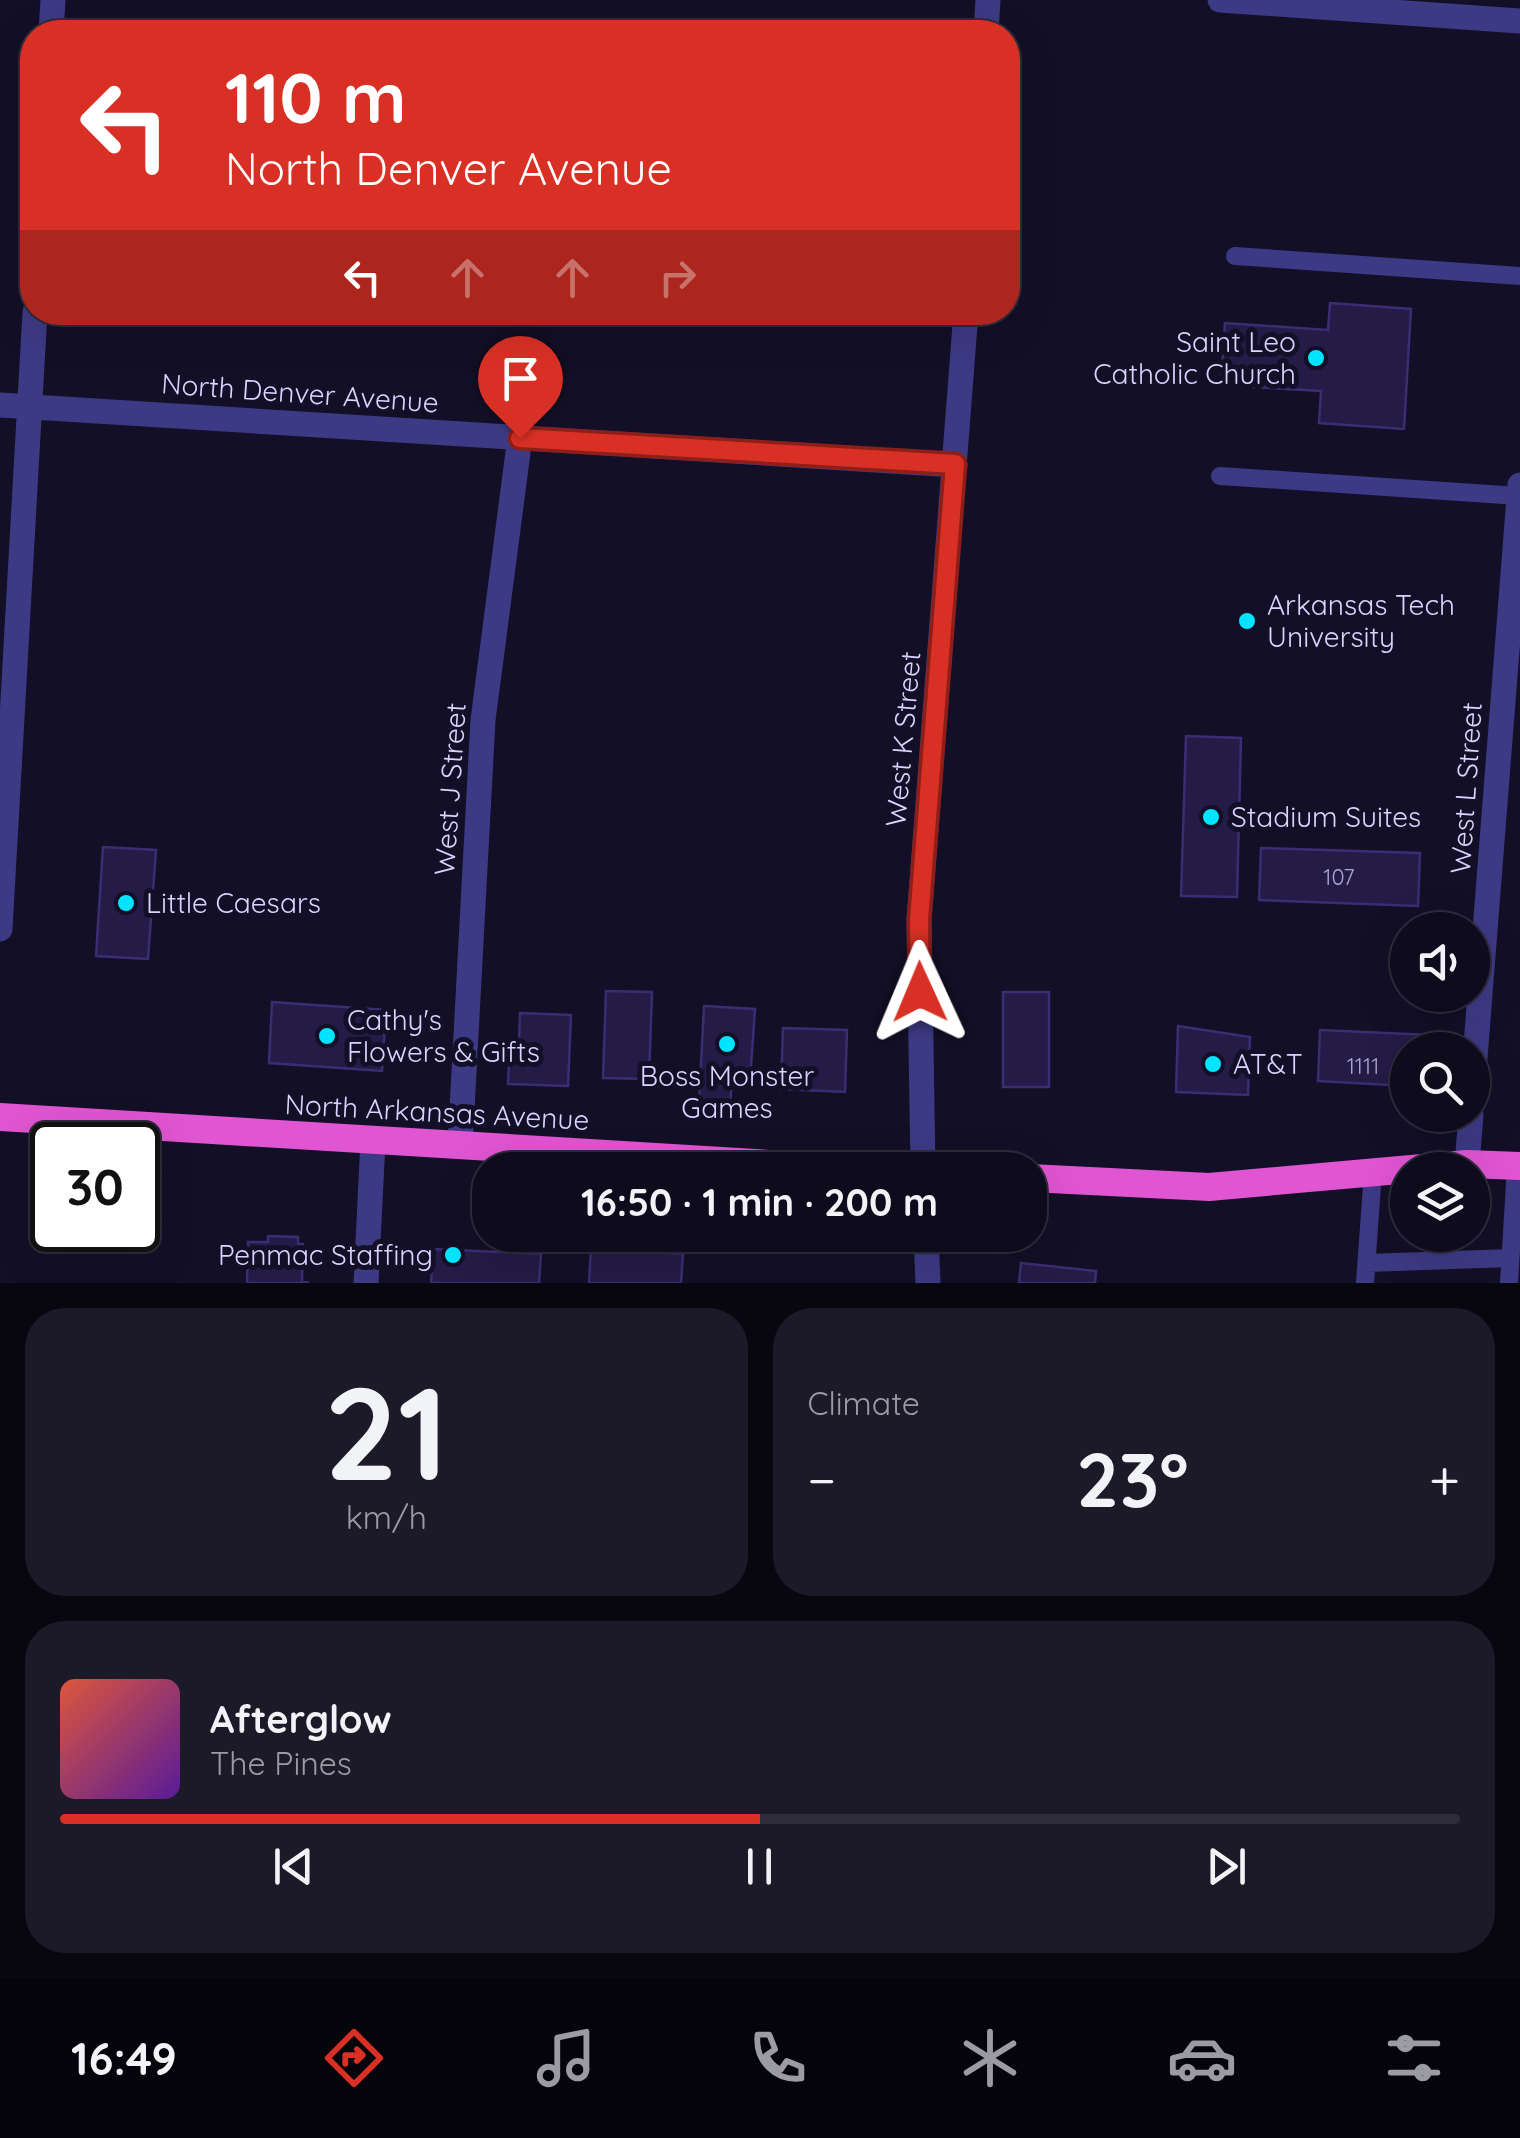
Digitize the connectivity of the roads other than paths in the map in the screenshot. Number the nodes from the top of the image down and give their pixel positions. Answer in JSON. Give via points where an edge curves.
{"nodes":[{"id":1,"x":1220,"y":0,"type":"edge"},
{"id":2,"x":1520,"y":21,"type":"edge"},
{"id":3,"x":1235,"y":256,"type":"dead end"},
{"id":4,"x":1520,"y":276,"type":"edge"},
{"id":5,"x":35,"y":325,"type":"edge"},
{"id":6,"x":965,"y":325,"type":"edge"},
{"id":7,"x":0,"y":405,"type":"edge"},
{"id":8,"x":30,"y":407,"type":"junction"},
{"id":9,"x":520,"y":438,"type":"junction"},
{"id":10,"x":955,"y":464,"type":"junction"},
{"id":11,"x":1220,"y":476,"type":"dead end"},
{"id":12,"x":1520,"y":485,"type":"edge"},
{"id":13,"x":1519,"y":496,"type":"edge"},
{"id":14,"x":0,"y":929,"type":"edge"},
{"id":15,"x":1477,"y":1032,"type":"edge"},
{"id":16,"x":0,"y":1117,"type":"edge"},
{"id":17,"x":373,"y":1141,"type":"junction"},
{"id":18,"x":460,"y":1146,"type":"junction"},
{"id":19,"x":562,"y":1152,"type":"edge"},
{"id":20,"x":923,"y":1152,"type":"edge"},
{"id":21,"x":1490,"y":1165,"type":"edge"},
{"id":22,"x":1518,"y":1166,"type":"edge"},
{"id":23,"x":1390,"y":1171,"type":"edge"},
{"id":24,"x":1373,"y":1172,"type":"junction"},
{"id":25,"x":1047,"y":1179,"type":"edge"},
{"id":26,"x":927,"y":1252,"type":"edge"},
{"id":27,"x":1510,"y":1258,"type":"junction"},
{"id":28,"x":1366,"y":1263,"type":"junction"},
{"id":29,"x":366,"y":1283,"type":"edge"},
{"id":30,"x":928,"y":1283,"type":"edge"},
{"id":31,"x":1365,"y":1283,"type":"edge"},
{"id":32,"x":1509,"y":1283,"type":"edge"}],
"edges":[{"from":1,"to":2,"type":"street"},
{"from":3,"to":4,"type":"lane"},
{"from":5,"to":8,"type":"street"},
{"from":6,"to":10,"type":"street","name":"West K Street"},
{"from":7,"to":8,"type":"street","name":"North Denver Avenue"},
{"from":8,"to":9,"type":"street","name":"North Denver Avenue"},
{"from":8,"to":14,"type":"street"},
{"from":9,"to":10,"type":"street","name":"North Denver Avenue"},
{"from":9,"to":18,"type":"street","name":"West J Street","via":[[483,720]]},
{"from":10,"to":20,"type":"street","name":"West K Street","via":[[919,920]]},
{"from":11,"to":13,"type":"lane"},
{"from":12,"to":13,"type":"street","name":"West L Street"},
{"from":13,"to":15,"type":"street","name":"West L Street"},
{"from":16,"to":17,"type":"highway","name":"North Arkansas Avenue"},
{"from":17,"to":18,"type":"highway","name":"North Arkansas Avenue"},
{"from":17,"to":29,"type":"street"},
{"from":18,"to":19,"type":"highway","name":"North Arkansas Avenue"},
{"from":21,"to":22,"type":"highway"},
{"from":22,"to":27,"type":"lane"},
{"from":23,"to":24,"type":"highway"},
{"from":24,"to":25,"type":"highway","via":[[1209,1187]]},
{"from":24,"to":28,"type":"lane"},
{"from":26,"to":30,"type":"street"},
{"from":27,"to":28,"type":"lane"},
{"from":27,"to":32,"type":"lane"},
{"from":28,"to":31,"type":"lane"}]}
